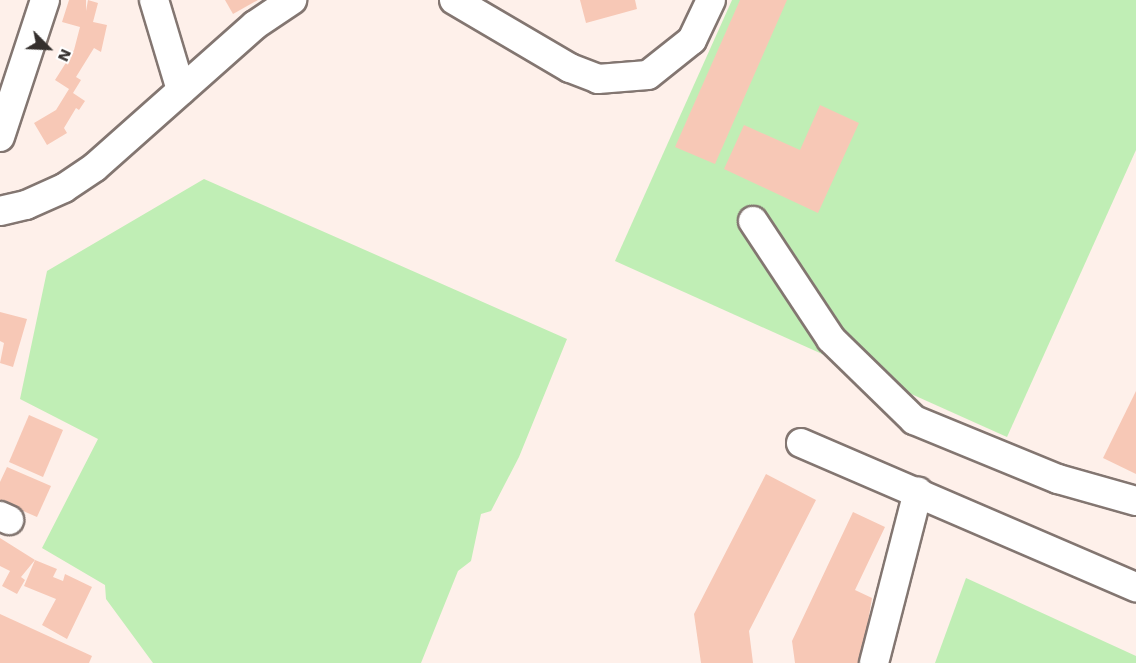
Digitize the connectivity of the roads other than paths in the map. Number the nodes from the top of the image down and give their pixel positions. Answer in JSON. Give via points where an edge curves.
{"nodes":[{"id":1,"x":45,"y":0,"type":"edge"},
{"id":2,"x":154,"y":0,"type":"edge"},
{"id":3,"x":292,"y":0,"type":"edge"},
{"id":4,"x":454,"y":0,"type":"edge"},
{"id":5,"x":711,"y":0,"type":"edge"},
{"id":6,"x":181,"y":90,"type":"junction"},
{"id":7,"x":0,"y":136,"type":"edge"},
{"id":8,"x":0,"y":211,"type":"edge"},
{"id":9,"x":753,"y":221,"type":"dead end"},
{"id":10,"x":801,"y":443,"type":"dead end"},
{"id":11,"x":918,"y":492,"type":"junction"},
{"id":12,"x":1136,"y":501,"type":"edge"},
{"id":13,"x":1136,"y":588,"type":"edge"},
{"id":14,"x":874,"y":663,"type":"edge"}],
"edges":[{"from":1,"to":7,"type":"street"},
{"from":2,"to":6,"type":"street"},
{"from":3,"to":6,"type":"street","via":[[255,25]]},
{"from":4,"to":5,"type":"street","via":[[570,68],[598,79],[648,75],[692,40]]},
{"from":6,"to":8,"type":"street","via":[[122,144],[64,188],[26,206]]},
{"from":9,"to":12,"type":"street","via":[[831,339],[914,420],[1058,479]]},
{"from":10,"to":11,"type":"street"},
{"from":11,"to":13,"type":"street"},
{"from":11,"to":14,"type":"street"}]}
